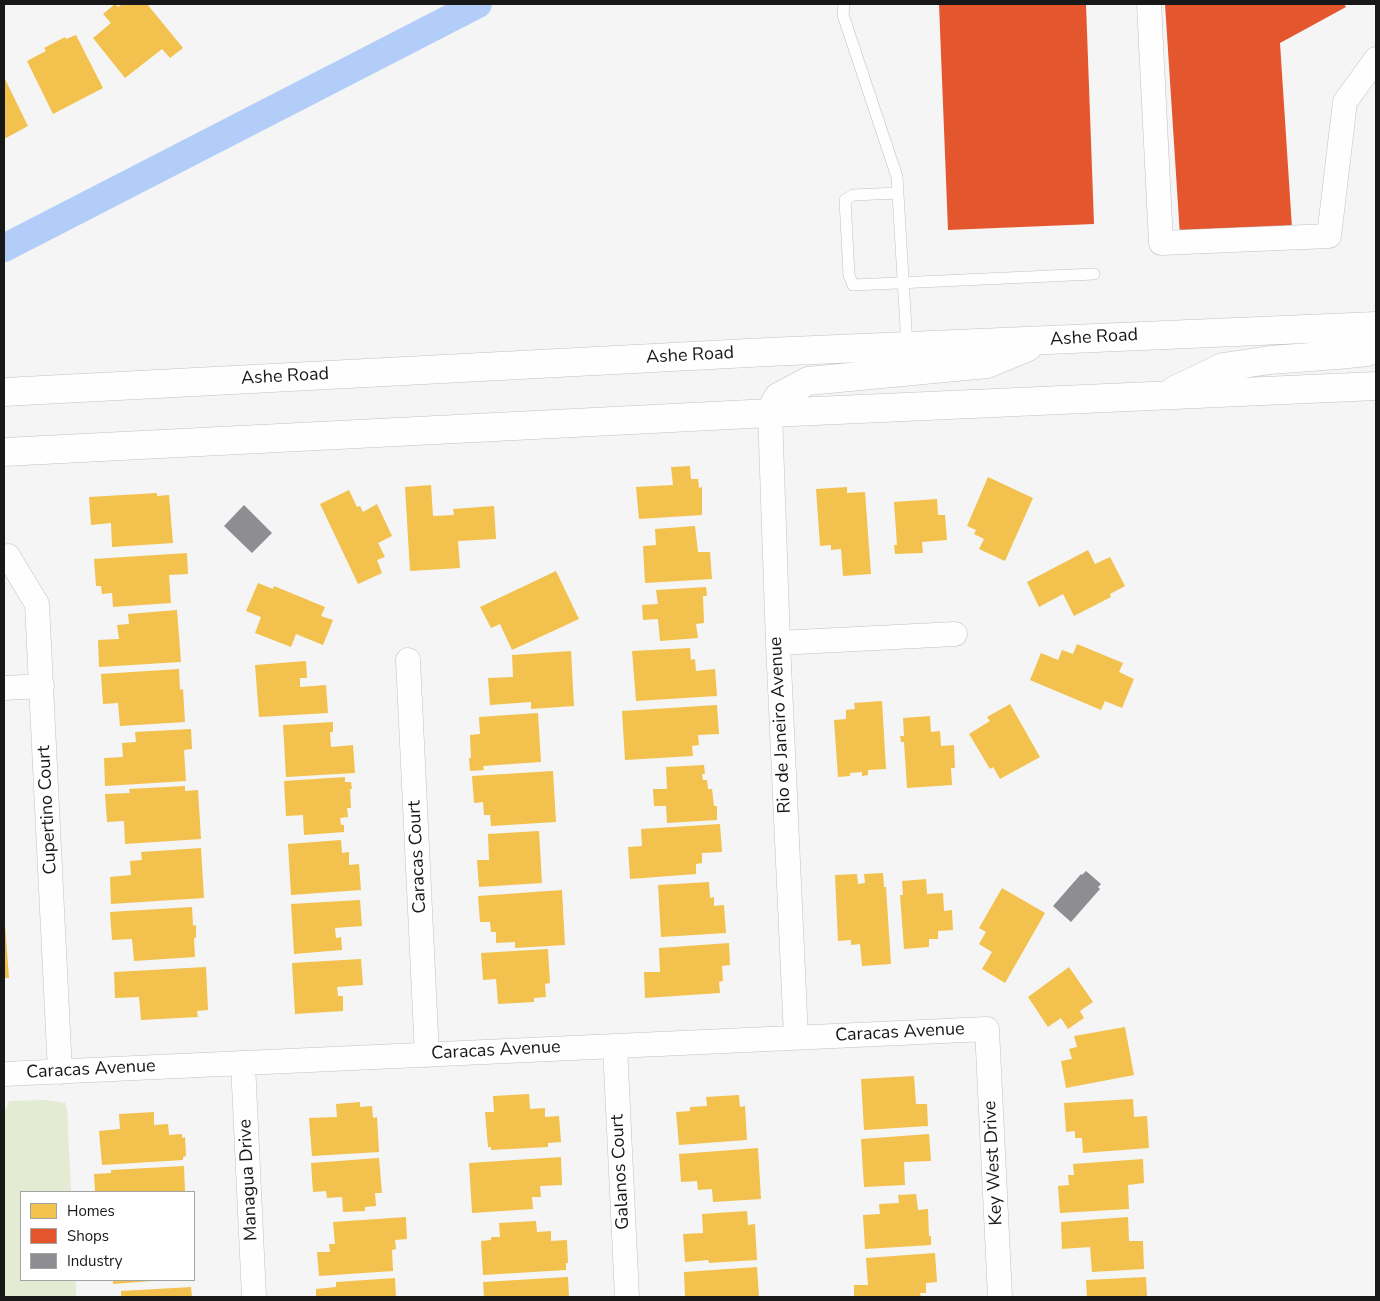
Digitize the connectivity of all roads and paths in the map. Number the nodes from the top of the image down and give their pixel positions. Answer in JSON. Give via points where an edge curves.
{"nodes":[{"id":1,"x":844,"y":4,"type":"edge"},
{"id":2,"x":1149,"y":4,"type":"edge"},
{"id":3,"x":1376,"y":60,"type":"edge"},
{"id":4,"x":898,"y":193,"type":"junction"},
{"id":5,"x":1094,"y":274,"type":"dead end"},
{"id":6,"x":903,"y":283,"type":"junction"},
{"id":7,"x":1376,"y":326,"type":"edge"},
{"id":8,"x":1046,"y":340,"type":"junction"},
{"id":9,"x":907,"y":346,"type":"junction"},
{"id":10,"x":1376,"y":350,"type":"edge"},
{"id":11,"x":1376,"y":386,"type":"edge"},
{"id":12,"x":4,"y":392,"type":"edge"},
{"id":13,"x":1163,"y":396,"type":"junction"},
{"id":14,"x":770,"y":413,"type":"junction"},
{"id":15,"x":4,"y":452,"type":"edge"},
{"id":16,"x":8,"y":556,"type":"dead end"},
{"id":17,"x":955,"y":634,"type":"dead end"},
{"id":18,"x":778,"y":643,"type":"junction"},
{"id":19,"x":408,"y":660,"type":"dead end"},
{"id":20,"x":42,"y":686,"type":"junction"},
{"id":21,"x":4,"y":688,"type":"edge"},
{"id":22,"x":987,"y":1029,"type":"joint"},
{"id":23,"x":796,"y":1037,"type":"junction"},
{"id":24,"x":615,"y":1046,"type":"junction"},
{"id":25,"x":426,"y":1055,"type":"junction"},
{"id":26,"x":243,"y":1063,"type":"junction"},
{"id":27,"x":60,"y":1072,"type":"junction"},
{"id":28,"x":4,"y":1074,"type":"edge"},
{"id":29,"x":254,"y":1297,"type":"edge"},
{"id":30,"x":627,"y":1297,"type":"edge"},
{"id":31,"x":1000,"y":1297,"type":"edge"}],
"edges":[{"from":1,"to":4,"type":"lane","via":[[843,15],[897,177]]},
{"from":2,"to":3,"type":"street","via":[[1161,242],[1329,236],[1345,102]]},
{"from":4,"to":6,"type":"lane"},
{"from":4,"to":6,"type":"lane","via":[[853,195],[845,200],[849,276],[853,285]]},
{"from":5,"to":6,"type":"lane"},
{"from":6,"to":9,"type":"lane"},
{"from":7,"to":8,"type":"street","name":"Ashe Road"},
{"from":8,"to":9,"type":"street","name":"Ashe Road"},
{"from":8,"to":14,"type":"street","via":[[987,364],[808,381],[778,397]]},
{"from":9,"to":12,"type":"street","name":"Ashe Road"},
{"from":10,"to":13,"type":"street","via":[[1223,367]]},
{"from":11,"to":13,"type":"street"},
{"from":13,"to":14,"type":"street"},
{"from":14,"to":15,"type":"street"},
{"from":14,"to":18,"type":"street","name":"Rio de Janeiro Avenue"},
{"from":16,"to":20,"type":"street","name":"Cupertino Court","via":[[37,604]]},
{"from":17,"to":18,"type":"street"},
{"from":18,"to":23,"type":"street","name":"Rio de Janeiro Avenue"},
{"from":19,"to":25,"type":"street","name":"Caracas Court"},
{"from":20,"to":21,"type":"street"},
{"from":20,"to":27,"type":"street","name":"Cupertino Court"},
{"from":22,"to":23,"type":"street","name":"Caracas Avenue"},
{"from":22,"to":31,"type":"street","name":"Key West Drive"},
{"from":23,"to":24,"type":"street","name":"Caracas Avenue"},
{"from":24,"to":25,"type":"street","name":"Caracas Avenue"},
{"from":24,"to":30,"type":"street","name":"Galanos Court"},
{"from":25,"to":26,"type":"street","name":"Caracas Avenue"},
{"from":26,"to":27,"type":"street","name":"Caracas Avenue"},
{"from":26,"to":29,"type":"street","name":"Managua Drive"},
{"from":27,"to":28,"type":"street","name":"Caracas Avenue"}]}
